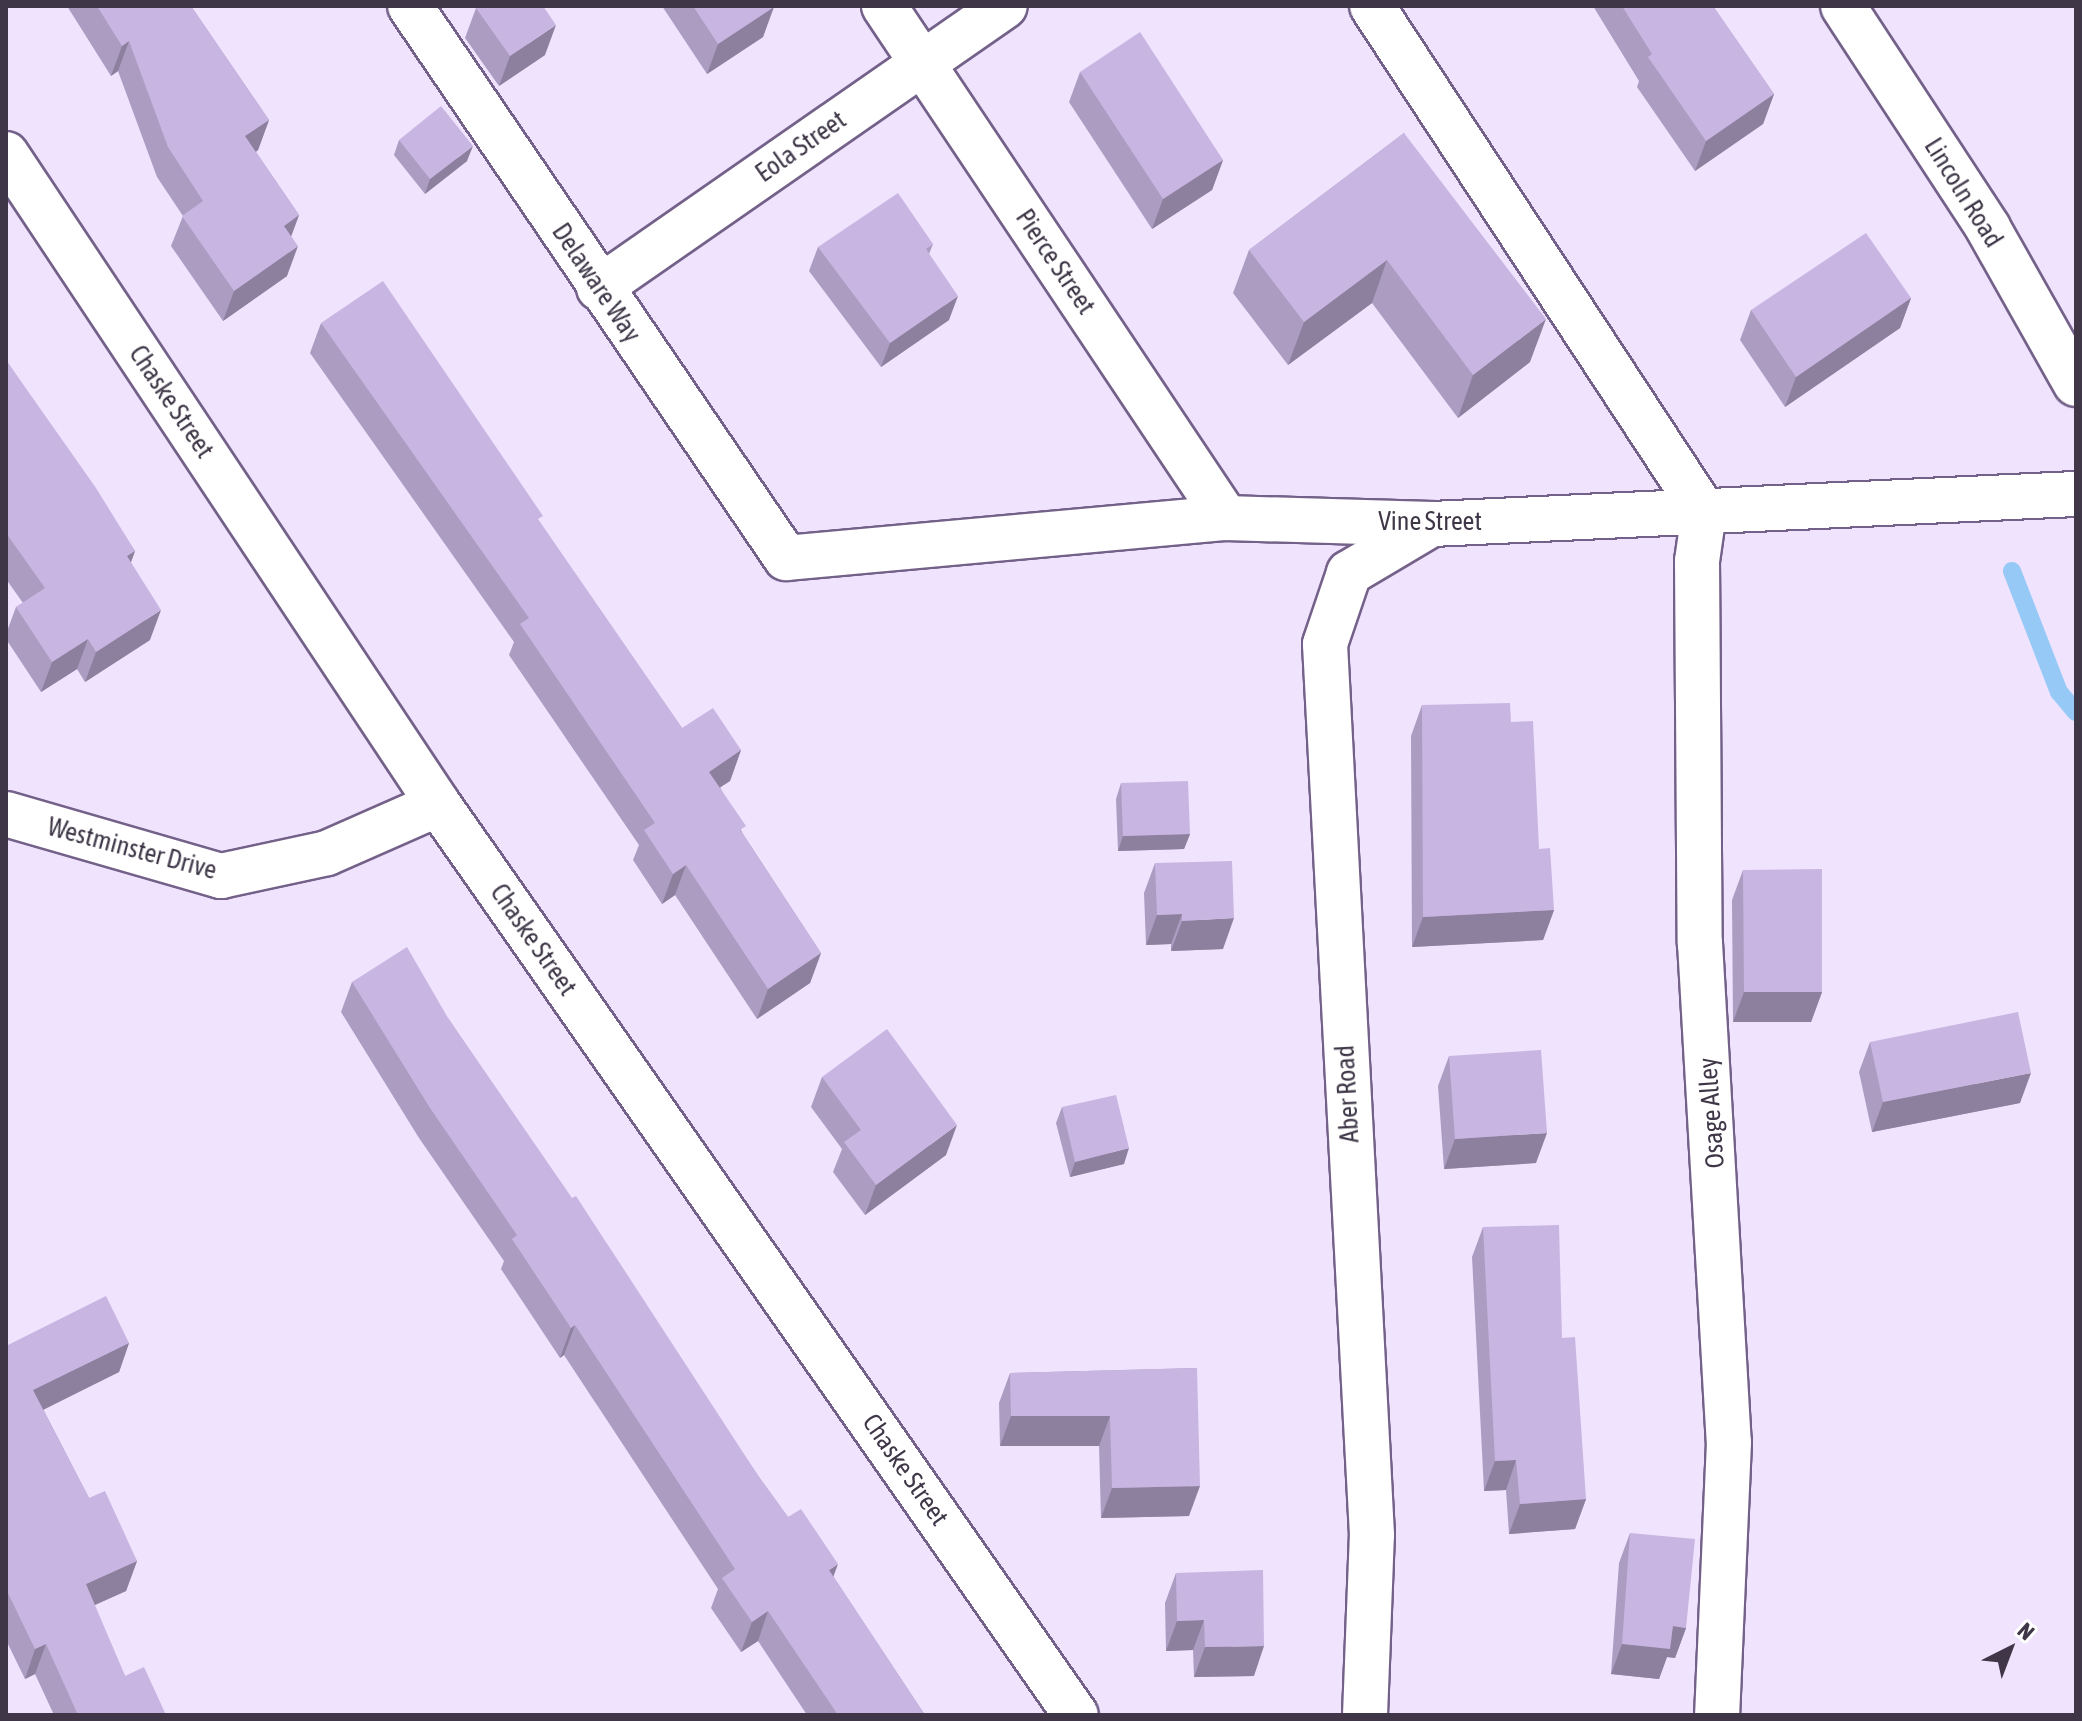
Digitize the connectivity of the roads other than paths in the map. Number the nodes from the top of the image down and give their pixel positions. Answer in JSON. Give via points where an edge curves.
{"nodes":[{"id":1,"x":410,"y":6,"type":"edge"},
{"id":2,"x":884,"y":6,"type":"edge"},
{"id":3,"x":1004,"y":6,"type":"edge"},
{"id":4,"x":1372,"y":6,"type":"edge"},
{"id":5,"x":1843,"y":6,"type":"edge"},
{"id":6,"x":922,"y":62,"type":"junction"},
{"id":7,"x":6,"y":154,"type":"edge"},
{"id":8,"x":599,"y":288,"type":"junction"},
{"id":9,"x":2076,"y":384,"type":"edge"},
{"id":10,"x":2076,"y":494,"type":"edge"},
{"id":11,"x":1704,"y":512,"type":"junction"},
{"id":12,"x":1226,"y":518,"type":"junction"},
{"id":13,"x":1432,"y":524,"type":"junction"},
{"id":14,"x":786,"y":558,"type":"joint"},
{"id":15,"x":438,"y":804,"type":"junction"},
{"id":16,"x":6,"y":814,"type":"edge"},
{"id":17,"x":1076,"y":1715,"type":"edge"},
{"id":18,"x":1365,"y":1715,"type":"edge"},
{"id":19,"x":1717,"y":1715,"type":"edge"}],
"edges":[{"from":1,"to":8,"type":"street","name":"Delaware Way"},
{"from":2,"to":6,"type":"street","name":"Pierce Street"},
{"from":3,"to":6,"type":"street","name":"Eola Street"},
{"from":4,"to":11,"type":"street"},
{"from":5,"to":9,"type":"street","name":"Lincoln Road","via":[[1988,228]]},
{"from":6,"to":8,"type":"street","name":"Eola Street"},
{"from":6,"to":12,"type":"street","name":"Pierce Street"},
{"from":7,"to":15,"type":"street","name":"Chaske Street"},
{"from":8,"to":14,"type":"street","name":"Delaware Way"},
{"from":10,"to":11,"type":"street","name":"Vine Street"},
{"from":11,"to":13,"type":"street","name":"Vine Street"},
{"from":11,"to":19,"type":"street","name":"Osage Alley","via":[[1697,561],[1700,943],[1729,1442]]},
{"from":12,"to":13,"type":"street","name":"Vine Street"},
{"from":12,"to":14,"type":"street","name":"Vine Street"},
{"from":13,"to":18,"type":"street","name":"Aber Road","via":[[1349,573],[1325,644],[1372,1535]]},
{"from":15,"to":16,"type":"street","name":"Westminster Drive","via":[[327,853],[221,876]]},
{"from":15,"to":17,"type":"street","name":"Chaske Street"}]}
